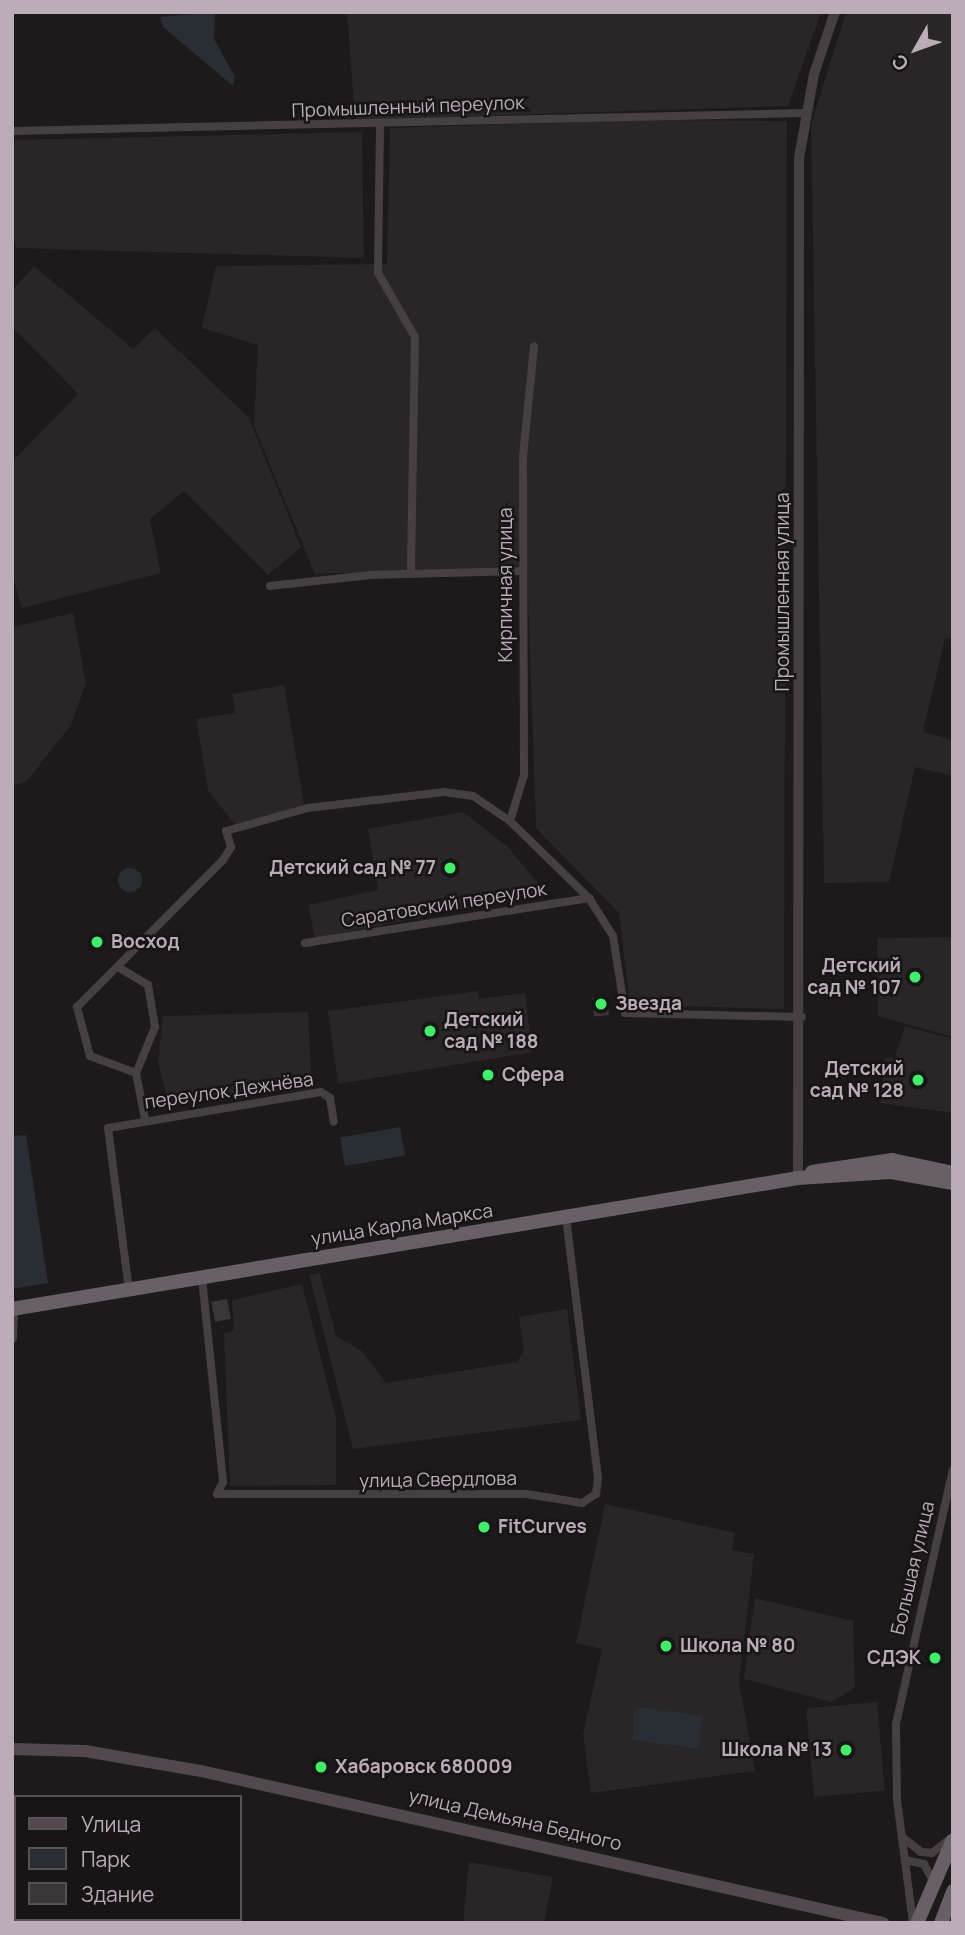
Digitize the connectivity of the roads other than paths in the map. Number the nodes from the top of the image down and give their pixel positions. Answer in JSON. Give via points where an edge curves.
{"nodes":[{"id":1,"x":835,"y":12,"type":"edge"},
{"id":2,"x":805,"y":113,"type":"junction"},
{"id":3,"x":380,"y":125,"type":"junction"},
{"id":4,"x":12,"y":131,"type":"edge"},
{"id":5,"x":534,"y":347,"type":"dead end"},
{"id":6,"x":521,"y":571,"type":"junction"},
{"id":7,"x":411,"y":573,"type":"junction"},
{"id":8,"x":270,"y":586,"type":"dead end"},
{"id":9,"x":510,"y":821,"type":"junction"},
{"id":10,"x":589,"y":898,"type":"junction"},
{"id":11,"x":305,"y":943,"type":"dead end"},
{"id":12,"x":118,"y":967,"type":"junction"},
{"id":13,"x":802,"y":1017,"type":"junction"},
{"id":14,"x":136,"y":1073,"type":"junction"},
{"id":15,"x":145,"y":1119,"type":"junction"},
{"id":16,"x":334,"y":1122,"type":"dead end"},
{"id":17,"x":953,"y":1173,"type":"edge"},
{"id":18,"x":798,"y":1178,"type":"junction"},
{"id":19,"x":953,"y":1183,"type":"edge"},
{"id":20,"x":566,"y":1217,"type":"junction"},
{"id":21,"x":202,"y":1278,"type":"junction"},
{"id":22,"x":129,"y":1290,"type":"junction"},
{"id":23,"x":13,"y":1309,"type":"edge"},
{"id":24,"x":12,"y":1338,"type":"edge"},
{"id":25,"x":953,"y":1470,"type":"edge"},
{"id":26,"x":12,"y":1749,"type":"edge"},
{"id":27,"x":901,"y":1835,"type":"junction"},
{"id":28,"x":953,"y":1837,"type":"edge"},
{"id":29,"x":905,"y":1860,"type":"junction"},
{"id":30,"x":933,"y":1881,"type":"junction"},
{"id":31,"x":953,"y":1891,"type":"edge"},
{"id":32,"x":858,"y":1920,"type":"edge"},
{"id":33,"x":883,"y":1923,"type":"edge"},
{"id":34,"x":915,"y":1923,"type":"edge"},
{"id":35,"x":941,"y":1923,"type":"edge"}],
"edges":[{"from":1,"to":2,"type":"street","name":"Промышленная улица"},
{"from":2,"to":3,"type":"street","name":"Промышленный переулок"},
{"from":2,"to":13,"type":"street","name":"Промышленная улица","via":[[799,158]]},
{"from":3,"to":4,"type":"street","name":"Промышленный переулок"},
{"from":3,"to":7,"type":"street","via":[[378,273],[415,337]]},
{"from":5,"to":6,"type":"street","name":"Кирпичная улица"},
{"from":6,"to":7,"type":"street"},
{"from":6,"to":9,"type":"street","name":"Кирпичная улица","via":[[524,775]]},
{"from":7,"to":8,"type":"street"},
{"from":9,"to":10,"type":"street"},
{"from":9,"to":12,"type":"street","via":[[472,796],[444,792],[308,808],[226,831],[231,847],[223,860],[145,932]]},
{"from":10,"to":11,"type":"street","name":"Саратовский переулок"},
{"from":10,"to":13,"type":"street","via":[[612,936],[625,1013]]},
{"from":12,"to":14,"type":"street","via":[[148,985],[155,1027]]},
{"from":12,"to":14,"type":"street","via":[[78,1007],[84,1048],[101,1063]]},
{"from":13,"to":18,"type":"street","name":"Промышленная улица"},
{"from":14,"to":15,"type":"street"},
{"from":15,"to":16,"type":"street","name":"переулок Дежнёва","via":[[321,1092],[330,1098]]},
{"from":15,"to":22,"type":"street","name":"переулок Дежнёва","via":[[107,1128]]},
{"from":17,"to":18,"type":"highway","name":"улица Карла Маркса","via":[[862,1161]]},
{"from":18,"to":19,"type":"highway","name":"улица Карла Маркса","via":[[891,1172]]},
{"from":18,"to":20,"type":"highway","name":"улица Карла Маркса"},
{"from":20,"to":21,"type":"highway","name":"улица Карла Маркса"},
{"from":20,"to":21,"type":"street","name":"улица Свердлова","via":[[598,1478],[596,1494],[582,1503],[526,1494],[217,1494],[223,1482]]},
{"from":21,"to":22,"type":"highway","name":"улица Карла Маркса"},
{"from":22,"to":23,"type":"highway","name":"улица Карла Маркса"},
{"from":23,"to":24,"type":"street"},
{"from":25,"to":27,"type":"street","name":"Большая улица","via":[[900,1690],[894,1761]]},
{"from":26,"to":32,"type":"main road","name":"улица Демьяна Бедного","via":[[85,1751],[201,1770]]},
{"from":27,"to":28,"type":"street","via":[[932,1853]]},
{"from":27,"to":29,"type":"street","name":"Большая улица"},
{"from":28,"to":30,"type":"highway"},
{"from":29,"to":30,"type":"street","via":[[924,1864]]},
{"from":29,"to":34,"type":"street","name":"Большая улица"},
{"from":30,"to":34,"type":"highway"},
{"from":31,"to":35,"type":"highway"},
{"from":32,"to":33,"type":"main road","name":"улица Демьяна Бедного"}]}
